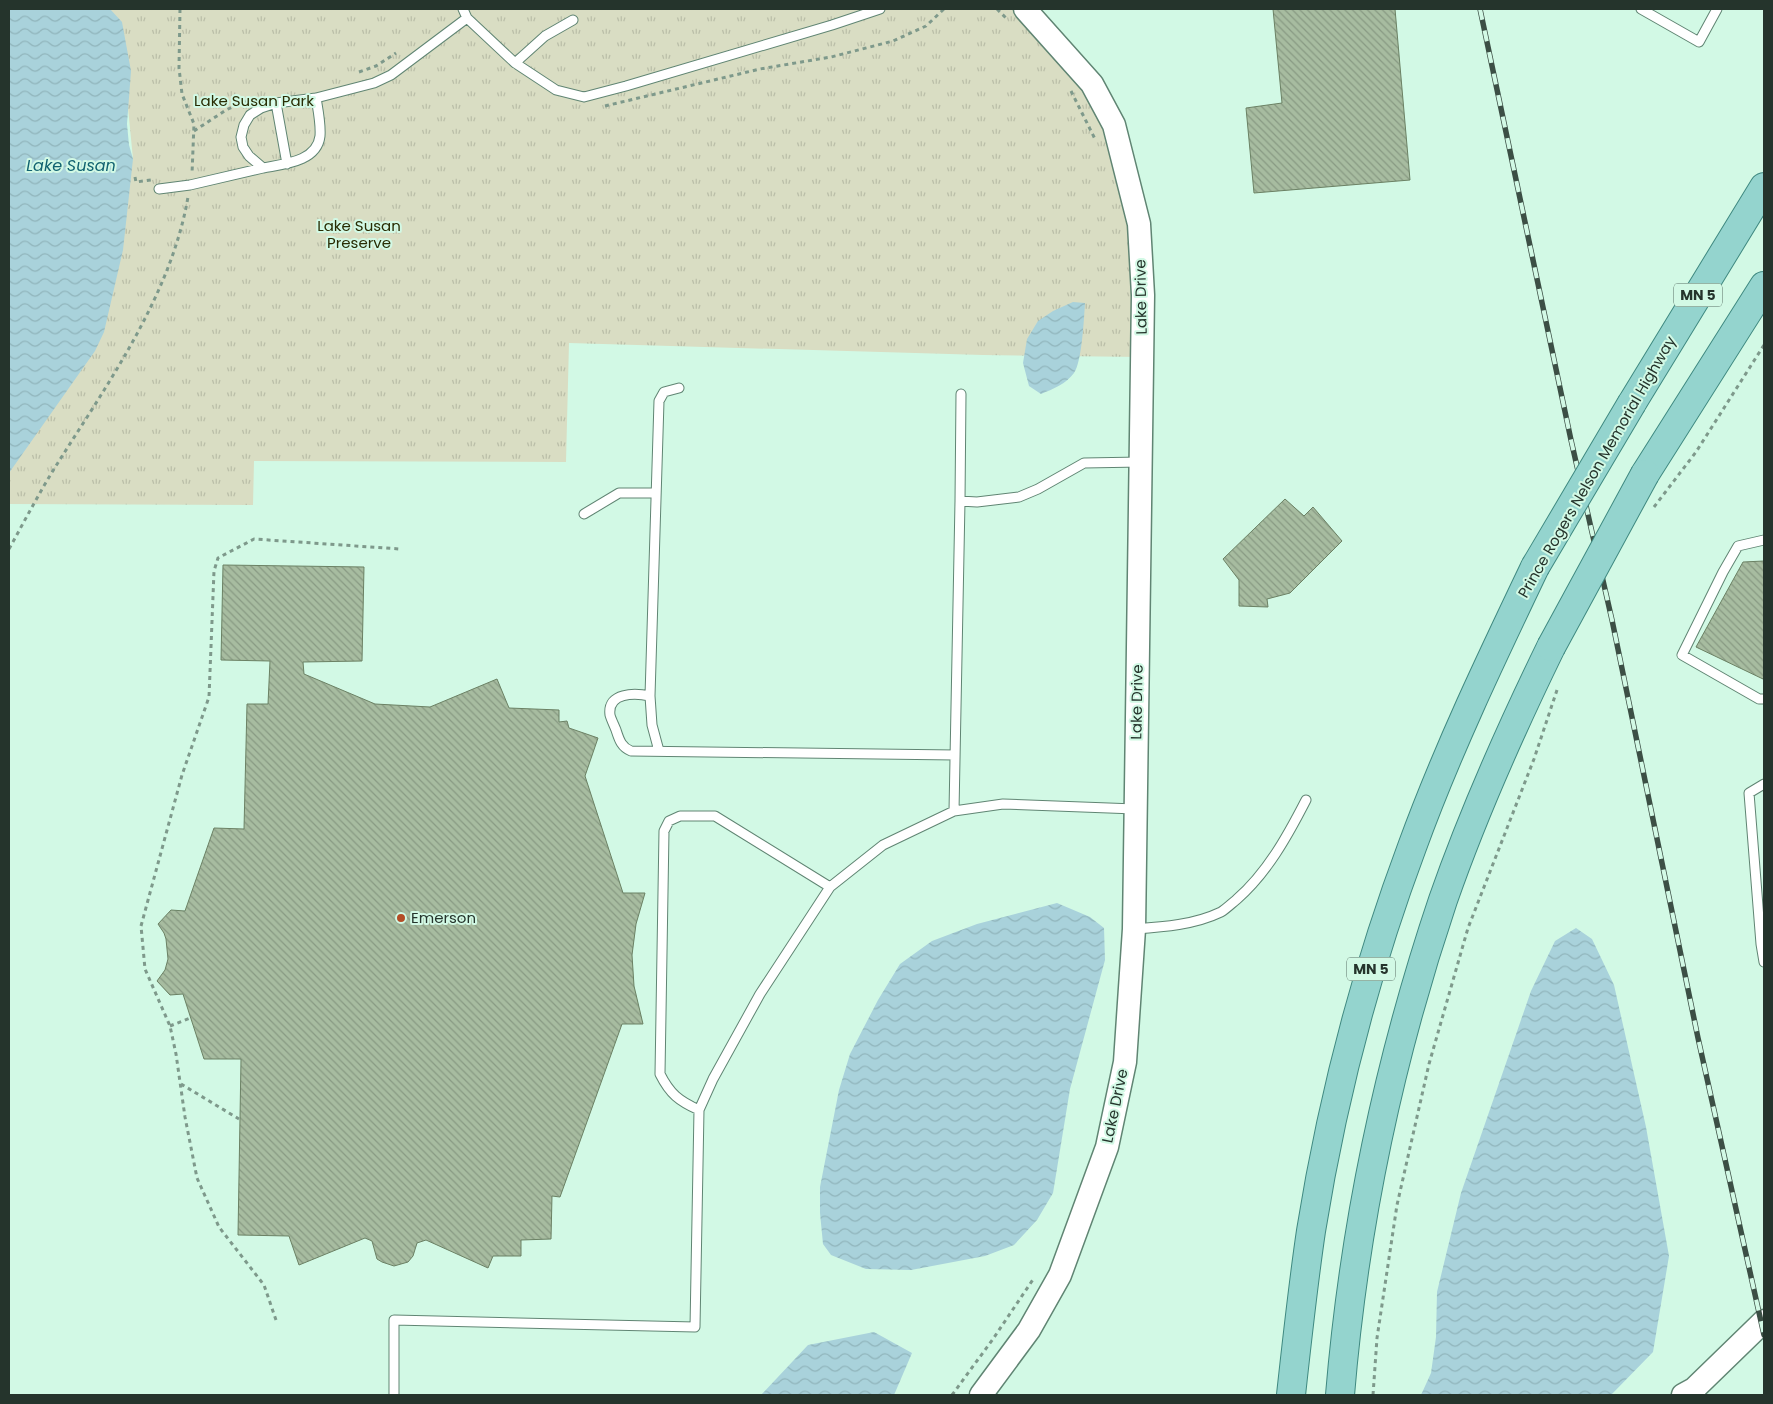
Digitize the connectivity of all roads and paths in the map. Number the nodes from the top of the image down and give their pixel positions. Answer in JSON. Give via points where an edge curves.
{"nodes":[{"id":1,"x":180,"y":9,"type":"edge"},
{"id":2,"x":463,"y":9,"type":"edge"},
{"id":3,"x":880,"y":9,"type":"edge"},
{"id":4,"x":944,"y":9,"type":"edge"},
{"id":5,"x":997,"y":9,"type":"edge"},
{"id":6,"x":1642,"y":9,"type":"edge"},
{"id":7,"x":1717,"y":9,"type":"edge"},
{"id":8,"x":1018,"y":15,"type":"edge"},
{"id":9,"x":467,"y":18,"type":"junction"},
{"id":10,"x":573,"y":20,"type":"dead end"},
{"id":11,"x":401,"y":50,"type":"dead end"},
{"id":12,"x":515,"y":63,"type":"junction"},
{"id":13,"x":350,"y":76,"type":"dead end"},
{"id":14,"x":1069,"y":88,"type":"dead end"},
{"id":15,"x":256,"y":95,"type":"dead end"},
{"id":16,"x":316,"y":98,"type":"junction"},
{"id":17,"x":276,"y":103,"type":"junction"},
{"id":18,"x":599,"y":108,"type":"dead end"},
{"id":19,"x":194,"y":131,"type":"junction"},
{"id":20,"x":1100,"y":148,"type":"dead end"},
{"id":21,"x":287,"y":164,"type":"junction"},
{"id":22,"x":263,"y":168,"type":"junction"},
{"id":23,"x":135,"y":177,"type":"dead end"},
{"id":24,"x":153,"y":180,"type":"dead end"},
{"id":25,"x":190,"y":185,"type":"junction"},
{"id":26,"x":1764,"y":186,"type":"edge"},
{"id":27,"x":160,"y":190,"type":"dead end"},
{"id":28,"x":1764,"y":286,"type":"edge"},
{"id":29,"x":1764,"y":345,"type":"edge"},
{"id":30,"x":680,"y":388,"type":"dead end"},
{"id":31,"x":961,"y":394,"type":"dead end"},
{"id":32,"x":1141,"y":462,"type":"junction"},
{"id":33,"x":656,"y":492,"type":"junction"},
{"id":34,"x":960,"y":501,"type":"junction"},
{"id":35,"x":1649,"y":513,"type":"dead end"},
{"id":36,"x":584,"y":514,"type":"dead end"},
{"id":37,"x":1764,"y":540,"type":"edge"},
{"id":38,"x":9,"y":549,"type":"edge"},
{"id":39,"x":400,"y":549,"type":"dead end"},
{"id":40,"x":1560,"y":684,"type":"dead end"},
{"id":41,"x":650,"y":696,"type":"junction"},
{"id":42,"x":1764,"y":699,"type":"edge"},
{"id":43,"x":659,"y":750,"type":"junction"},
{"id":44,"x":955,"y":755,"type":"junction"},
{"id":45,"x":1764,"y":784,"type":"edge"},
{"id":46,"x":1306,"y":800,"type":"dead end"},
{"id":47,"x":1136,"y":809,"type":"junction"},
{"id":48,"x":954,"y":811,"type":"junction"},
{"id":49,"x":830,"y":887,"type":"junction"},
{"id":50,"x":1134,"y":929,"type":"junction"},
{"id":51,"x":1764,"y":962,"type":"edge"},
{"id":52,"x":190,"y":1018,"type":"dead end"},
{"id":53,"x":170,"y":1026,"type":"junction"},
{"id":54,"x":180,"y":1083,"type":"junction"},
{"id":55,"x":700,"y":1110,"type":"junction"},
{"id":56,"x":240,"y":1118,"type":"dead end"},
{"id":57,"x":1036,"y":1275,"type":"dead end"},
{"id":58,"x":276,"y":1320,"type":"dead end"},
{"id":59,"x":1764,"y":1321,"type":"edge"},
{"id":60,"x":1689,"y":1393,"type":"edge"},
{"id":61,"x":394,"y":1395,"type":"edge"},
{"id":62,"x":952,"y":1395,"type":"edge"},
{"id":63,"x":981,"y":1395,"type":"edge"},
{"id":64,"x":1291,"y":1395,"type":"edge"},
{"id":65,"x":1340,"y":1395,"type":"edge"},
{"id":66,"x":1373,"y":1395,"type":"edge"}],
"edges":[{"from":1,"to":19,"type":"path","via":[[179,68],[182,94]]},
{"from":2,"to":9,"type":"lane"},
{"from":3,"to":12,"type":"lane","via":[[584,97],[556,90]]},
{"from":4,"to":18,"type":"path","via":[[926,26],[893,42],[760,69]]},
{"from":5,"to":8,"type":"path"},
{"from":6,"to":7,"type":"lane","via":[[1699,42]]},
{"from":8,"to":32,"type":"street","name":"Lake Drive","via":[[1092,84],[1114,126],[1139,224],[1143,294]]},
{"from":9,"to":12,"type":"lane"},
{"from":9,"to":16,"type":"lane","via":[[391,75],[374,83]]},
{"from":10,"to":12,"type":"lane","via":[[545,36]]},
{"from":11,"to":13,"type":"path","via":[[376,66]]},
{"from":14,"to":20,"type":"path"},
{"from":15,"to":19,"type":"path"},
{"from":16,"to":17,"type":"lane"},
{"from":16,"to":21,"type":"lane","via":[[320,126],[317,145],[311,154]]},
{"from":17,"to":21,"type":"lane"},
{"from":17,"to":22,"type":"lane","via":[[250,115],[241,137],[249,156]]},
{"from":19,"to":25,"type":"path"},
{"from":21,"to":22,"type":"lane"},
{"from":22,"to":25,"type":"lane"},
{"from":23,"to":24,"type":"path","via":[[136,182]]},
{"from":25,"to":27,"type":"lane"},
{"from":25,"to":38,"type":"path","via":[[174,253],[152,304]]},
{"from":26,"to":64,"type":"main road","name":"Prince Rogers Nelson Memorial Highway","number":"MN 5","bridge":true,"via":[[1536,567],[1485,671],[1412,846],[1376,955],[1339,1089],[1307,1258]]},
{"from":28,"to":65,"type":"main road","bridge":true,"via":[[1645,474],[1551,647],[1522,706],[1444,899],[1411,1004],[1370,1179],[1344,1343]]},
{"from":29,"to":35,"type":"path","via":[[1696,452]]},
{"from":30,"to":33,"type":"lane","via":[[664,392],[659,401]]},
{"from":31,"to":34,"type":"lane"},
{"from":32,"to":34,"type":"lane","via":[[1084,463],[1019,497]]},
{"from":32,"to":47,"type":"street","name":"Lake Drive"},
{"from":33,"to":36,"type":"lane","via":[[619,493]]},
{"from":33,"to":41,"type":"lane"},
{"from":34,"to":44,"type":"lane"},
{"from":37,"to":42,"type":"lane","via":[[1738,546],[1682,654]]},
{"from":39,"to":53,"type":"path","via":[[254,539],[218,558],[214,571],[209,697],[182,776],[141,926],[146,969]]},
{"from":40,"to":66,"type":"path","via":[[1468,928],[1429,1064],[1397,1205],[1377,1338]]},
{"from":41,"to":43,"type":"lane","via":[[652,725]]},
{"from":41,"to":43,"type":"lane","via":[[628,694],[619,697],[614,701],[610,714],[625,749]]},
{"from":43,"to":44,"type":"lane"},
{"from":44,"to":48,"type":"lane"},
{"from":45,"to":51,"type":"lane","via":[[1749,793]]},
{"from":46,"to":50,"type":"lane","via":[[1285,840],[1249,888],[1223,911],[1201,920],[1167,927]]},
{"from":47,"to":48,"type":"lane","via":[[1004,804]]},
{"from":47,"to":50,"type":"street","name":"Lake Drive"},
{"from":48,"to":49,"type":"lane","via":[[883,845]]},
{"from":49,"to":55,"type":"lane","via":[[760,994],[713,1079]]},
{"from":49,"to":55,"type":"lane","via":[[715,816],[680,816],[668,821],[664,831],[660,1074],[667,1088],[685,1104]]},
{"from":50,"to":63,"type":"street","name":"Lake Drive","via":[[1125,1062],[1107,1147],[1060,1275],[1029,1330]]},
{"from":52,"to":53,"type":"path"},
{"from":53,"to":54,"type":"path"},
{"from":54,"to":56,"type":"path"},
{"from":54,"to":58,"type":"path","via":[[197,1178],[219,1227],[264,1285]]},
{"from":55,"to":61,"type":"lane","via":[[695,1327],[394,1320]]},
{"from":57,"to":62,"type":"path"},
{"from":59,"to":60,"type":"street"}]}
